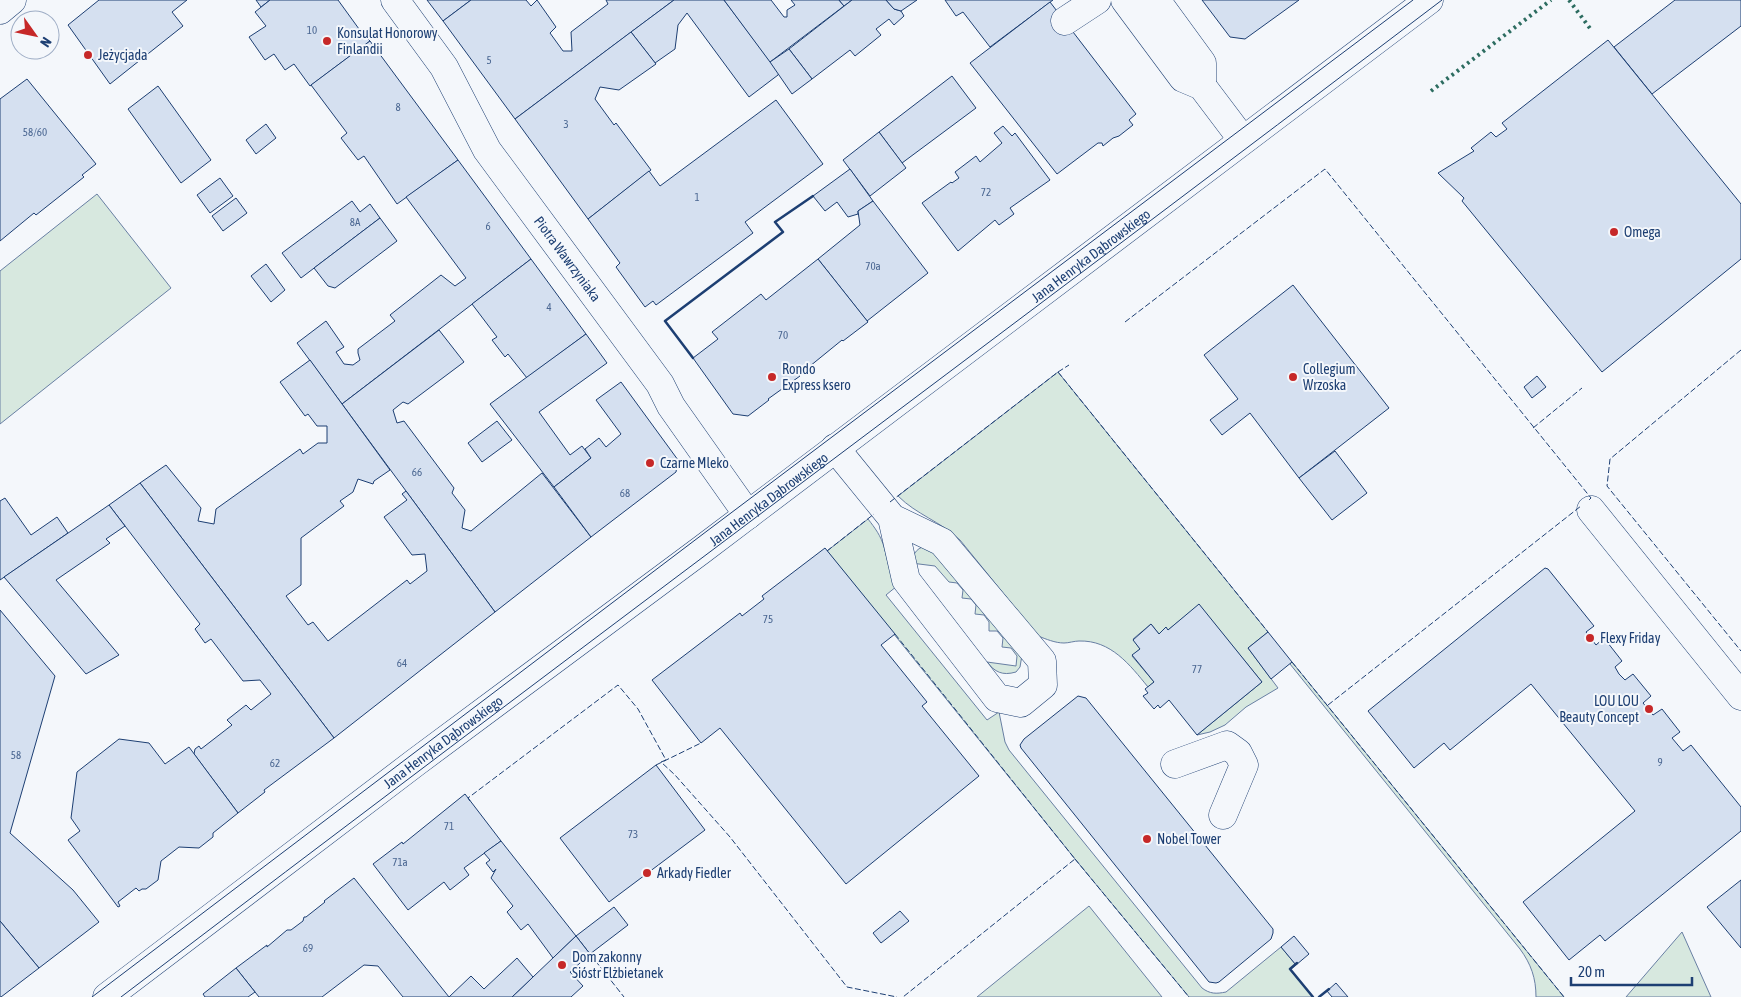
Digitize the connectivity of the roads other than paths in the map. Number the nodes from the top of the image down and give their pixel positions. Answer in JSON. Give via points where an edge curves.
{"nodes":[{"id":1,"x":12,"y":0,"type":"edge"},
{"id":2,"x":395,"y":0,"type":"edge"},
{"id":3,"x":1097,"y":0,"type":"edge"},
{"id":4,"x":1125,"y":0,"type":"edge"},
{"id":5,"x":1156,"y":0,"type":"edge"},
{"id":6,"x":1429,"y":0,"type":"edge"},
{"id":7,"x":0,"y":10,"type":"edge"},
{"id":8,"x":1065,"y":22,"type":"dead end"},
{"id":9,"x":1202,"y":86,"type":"junction"},
{"id":10,"x":1242,"y":139,"type":"junction"},
{"id":11,"x":835,"y":448,"type":"junction"},
{"id":12,"x":1591,"y":510,"type":"dead end"},
{"id":13,"x":748,"y":515,"type":"junction"},
{"id":14,"x":892,"y":518,"type":"junction"},
{"id":15,"x":1741,"y":696,"type":"edge"},
{"id":16,"x":1175,"y":764,"type":"dead end"},
{"id":17,"x":1223,"y":815,"type":"dead end"},
{"id":18,"x":107,"y":997,"type":"edge"}],
"edges":[{"from":1,"to":7,"type":"street"},
{"from":2,"to":13,"type":"street","name":"Piotra Wawrzyniaka","via":[[444,67],[487,150],[660,384],[670,406]]},
{"from":3,"to":8,"type":"street"},
{"from":4,"to":9,"type":"street","via":[[1183,78]]},
{"from":5,"to":9,"type":"street","via":[[1202,63]]},
{"from":6,"to":10,"type":"street","name":"Jana Henryka Dąbrowskiego"},
{"from":9,"to":10,"type":"street"},
{"from":10,"to":11,"type":"street","name":"Jana Henryka Dąbrowskiego"},
{"from":11,"to":13,"type":"street","name":"Jana Henryka Dąbrowskiego"},
{"from":11,"to":14,"type":"street"},
{"from":12,"to":15,"type":"street"},
{"from":13,"to":18,"type":"street","name":"Jana Henryka Dąbrowskiego"},
{"from":14,"to":14,"type":"street","via":[[906,580],[998,698],[1021,703],[1043,685],[1042,661],[942,542]]},
{"from":16,"to":17,"type":"street","via":[[1228,745],[1238,753],[1244,765]]}]}
